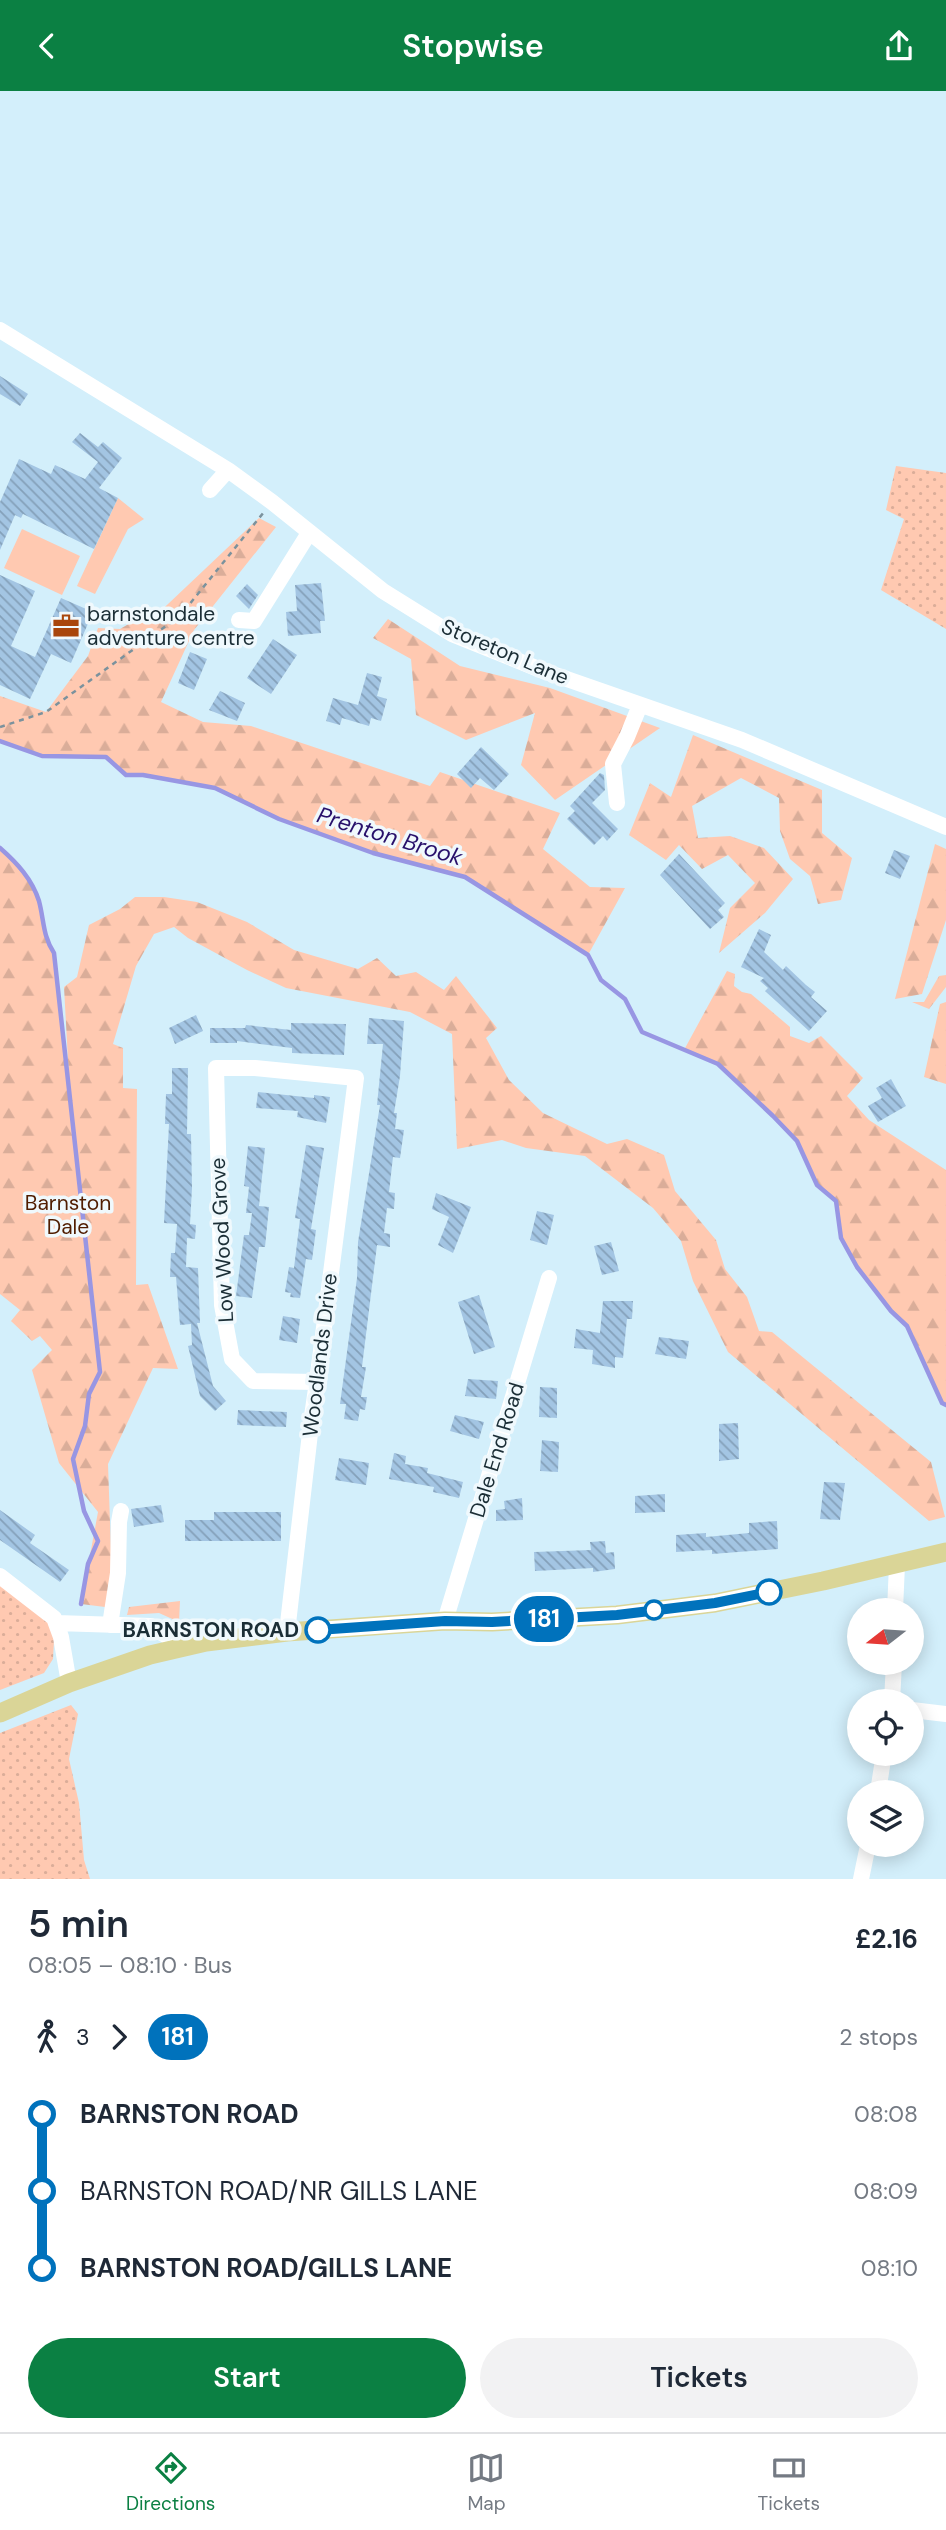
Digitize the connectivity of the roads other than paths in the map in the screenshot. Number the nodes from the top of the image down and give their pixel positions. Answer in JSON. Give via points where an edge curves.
{"nodes":[{"id":1,"x":0,"y":330,"type":"edge"},
{"id":2,"x":228,"y":470,"type":"junction"},
{"id":3,"x":210,"y":490,"type":"dead end"},
{"id":4,"x":309,"y":533,"type":"junction"},
{"id":5,"x":239,"y":619,"type":"dead end"},
{"id":6,"x":640,"y":705,"type":"junction"},
{"id":7,"x":617,"y":803,"type":"dead end"},
{"id":8,"x":946,"y":827,"type":"edge"},
{"id":9,"x":356,"y":1078,"type":"joint"},
{"id":10,"x":550,"y":1278,"type":"dead end"},
{"id":11,"x":317,"y":1382,"type":"junction"},
{"id":12,"x":121,"y":1511,"type":"dead end"},
{"id":13,"x":946,"y":1552,"type":"edge"},
{"id":14,"x":897,"y":1565,"type":"junction"},
{"id":15,"x":0,"y":1576,"type":"edge"},
{"id":16,"x":896,"y":1598,"type":"edge"},
{"id":17,"x":445,"y":1621,"type":"junction"},
{"id":18,"x":56,"y":1623,"type":"junction"},
{"id":19,"x":110,"y":1625,"type":"junction"},
{"id":20,"x":287,"y":1632,"type":"junction"},
{"id":21,"x":184,"y":1647,"type":"junction"},
{"id":22,"x":69,"y":1683,"type":"junction"},
{"id":23,"x":924,"y":1711,"type":"edge"},
{"id":24,"x":0,"y":1713,"type":"edge"},
{"id":25,"x":946,"y":1714,"type":"edge"},
{"id":26,"x":866,"y":1857,"type":"edge"},
{"id":27,"x":861,"y":1879,"type":"edge"}],
"edges":[{"from":1,"to":2,"type":"street","name":"Storeton Lane"},
{"from":2,"to":3,"type":"street"},
{"from":2,"to":4,"type":"street","name":"Storeton Lane"},
{"from":4,"to":5,"type":"street","via":[[254,621]]},
{"from":4,"to":6,"type":"street","name":"Storeton Lane","via":[[383,591],[452,633]]},
{"from":6,"to":7,"type":"street","via":[[612,764]]},
{"from":6,"to":8,"type":"street","name":"Storeton Lane","via":[[742,740]]},
{"from":9,"to":11,"type":"street","name":"Woodlands Drive"},
{"from":9,"to":11,"type":"street","name":"Low Wood Grove","via":[[216,1068],[222,1305],[232,1359],[253,1381]]},
{"from":10,"to":17,"type":"street","name":"Dale End Road"},
{"from":11,"to":20,"type":"street","name":"Woodlands Drive"},
{"from":12,"to":19,"type":"street"},
{"from":13,"to":14,"type":"main road"},
{"from":14,"to":16,"type":"street"},
{"from":14,"to":17,"type":"main road","via":[[715,1603],[617,1615]]},
{"from":15,"to":18,"type":"street"},
{"from":17,"to":20,"type":"main road"},
{"from":18,"to":19,"type":"street"},
{"from":18,"to":22,"type":"street"},
{"from":19,"to":21,"type":"street","via":[[151,1626]]},
{"from":20,"to":21,"type":"main road"},
{"from":21,"to":22,"type":"main road"},
{"from":22,"to":24,"type":"main road"},
{"from":23,"to":25,"type":"street"},
{"from":26,"to":27,"type":"street"}]}
